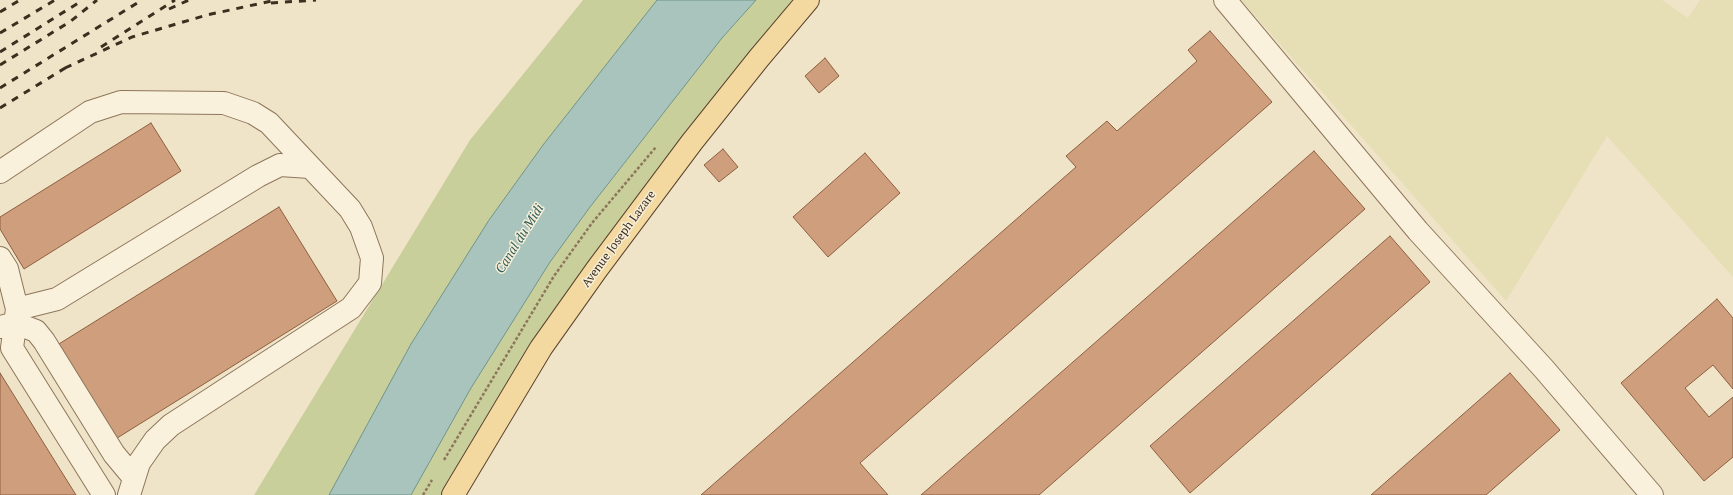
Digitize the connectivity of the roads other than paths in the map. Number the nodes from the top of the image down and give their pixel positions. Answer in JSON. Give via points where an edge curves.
{"nodes":[{"id":1,"x":808,"y":0,"type":"edge"},
{"id":2,"x":1225,"y":0,"type":"edge"},
{"id":3,"x":310,"y":167,"type":"junction"},
{"id":4,"x":0,"y":172,"type":"edge"},
{"id":5,"x":0,"y":258,"type":"edge"},
{"id":6,"x":11,"y":320,"type":"edge"},
{"id":7,"x":131,"y":486,"type":"edge"},
{"id":8,"x":104,"y":495,"type":"edge"},
{"id":9,"x":453,"y":495,"type":"edge"},
{"id":10,"x":1652,"y":495,"type":"edge"}],
"edges":[{"from":1,"to":9,"type":"main road","name":"Avenue Joseph Lazare","via":[[696,136],[597,269],[541,348]]},
{"from":2,"to":10,"type":"lane","via":[[1418,231],[1544,369]]},
{"from":3,"to":4,"type":"lane","via":[[269,123],[253,112],[224,103],[121,102],[90,112]]},
{"from":3,"to":6,"type":"lane","via":[[280,165],[258,176],[57,299]]},
{"from":3,"to":7,"type":"lane","via":[[350,209],[361,227],[372,258],[370,283],[351,308],[171,425],[155,440],[139,463]]},
{"from":5,"to":6,"type":"lane","via":[[7,269]]},
{"from":6,"to":7,"type":"lane","via":[[36,331],[44,341]]},
{"from":6,"to":8,"type":"lane","via":[[12,348]]}]}
